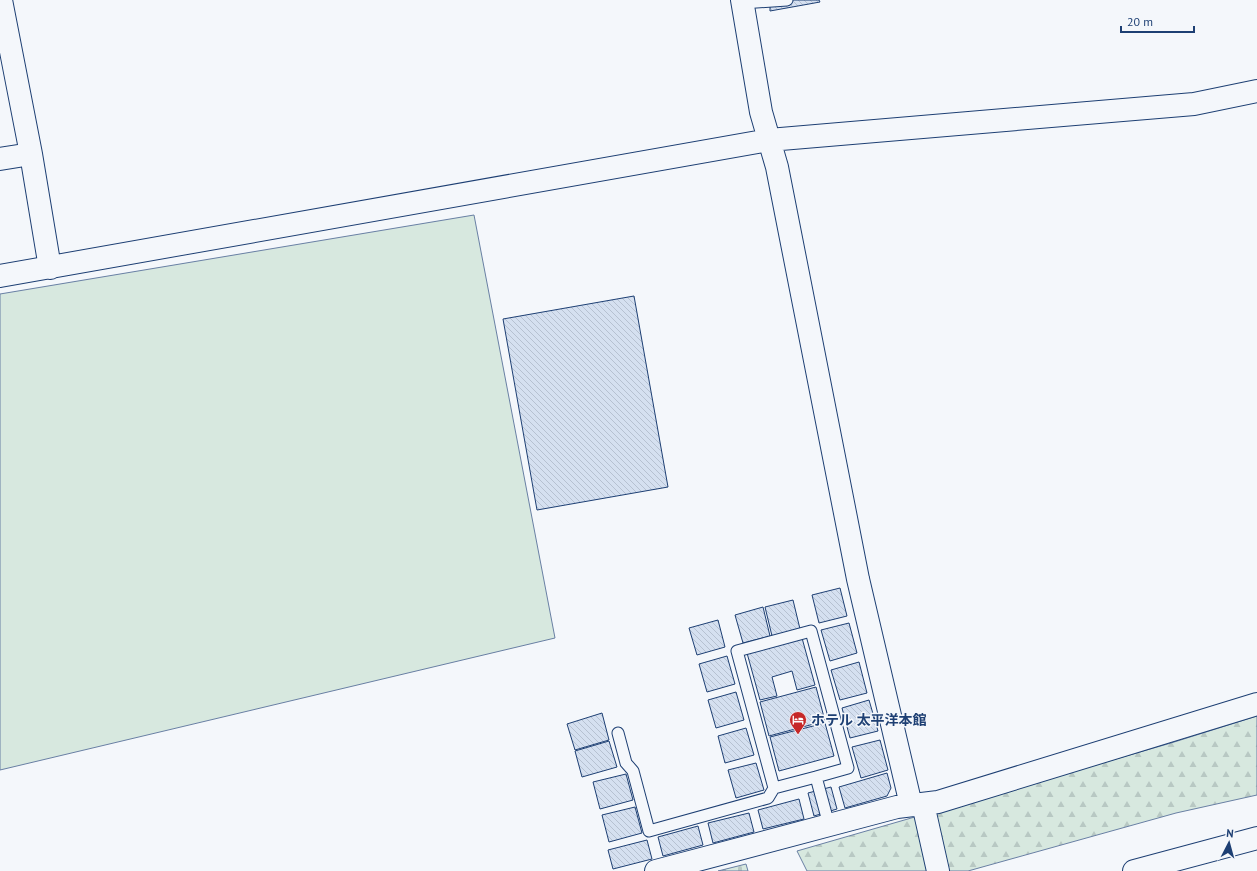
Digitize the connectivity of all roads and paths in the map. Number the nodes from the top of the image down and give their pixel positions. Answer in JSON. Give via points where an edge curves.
{"nodes":[{"id":1,"x":1,"y":0,"type":"edge"},
{"id":2,"x":786,"y":0,"type":"edge"},
{"id":3,"x":742,"y":2,"type":"edge"},
{"id":4,"x":5,"y":46,"type":"edge"},
{"id":5,"x":1257,"y":91,"type":"edge"},
{"id":6,"x":769,"y":140,"type":"junction"},
{"id":7,"x":30,"y":154,"type":"junction"},
{"id":8,"x":0,"y":159,"type":"edge"},
{"id":9,"x":50,"y":268,"type":"junction"},
{"id":10,"x":0,"y":276,"type":"edge"},
{"id":11,"x":1257,"y":704,"type":"edge"},
{"id":12,"x":618,"y":733,"type":"dead end"},
{"id":13,"x":816,"y":777,"type":"junction"},
{"id":14,"x":774,"y":788,"type":"junction"},
{"id":15,"x":917,"y":805,"type":"junction"},
{"id":16,"x":829,"y":825,"type":"junction"},
{"id":17,"x":1257,"y":838,"type":"edge"},
{"id":18,"x":656,"y":871,"type":"edge"},
{"id":19,"x":938,"y":871,"type":"edge"},
{"id":20,"x":1134,"y":871,"type":"edge"}],
"edges":[{"from":1,"to":4,"type":"street"},
{"from":2,"to":3,"type":"lane"},
{"from":3,"to":6,"type":"street","via":[[761,112]]},
{"from":4,"to":7,"type":"street"},
{"from":5,"to":6,"type":"street","via":[[1194,104]]},
{"from":6,"to":9,"type":"street"},
{"from":6,"to":15,"type":"street","via":[[779,175],[858,579]]},
{"from":7,"to":8,"type":"street"},
{"from":7,"to":9,"type":"street"},
{"from":9,"to":10,"type":"street"},
{"from":11,"to":15,"type":"street","via":[[938,802]]},
{"from":12,"to":14,"type":"lane","via":[[626,763],[633,771],[649,831],[768,798]]},
{"from":13,"to":14,"type":"lane"},
{"from":13,"to":14,"type":"lane","via":[[848,768],[811,631],[737,651]]},
{"from":13,"to":16,"type":"lane"},
{"from":15,"to":16,"type":"street","via":[[897,807]]},
{"from":15,"to":19,"type":"street"},
{"from":16,"to":18,"type":"street"},
{"from":17,"to":20,"type":"street"}]}
